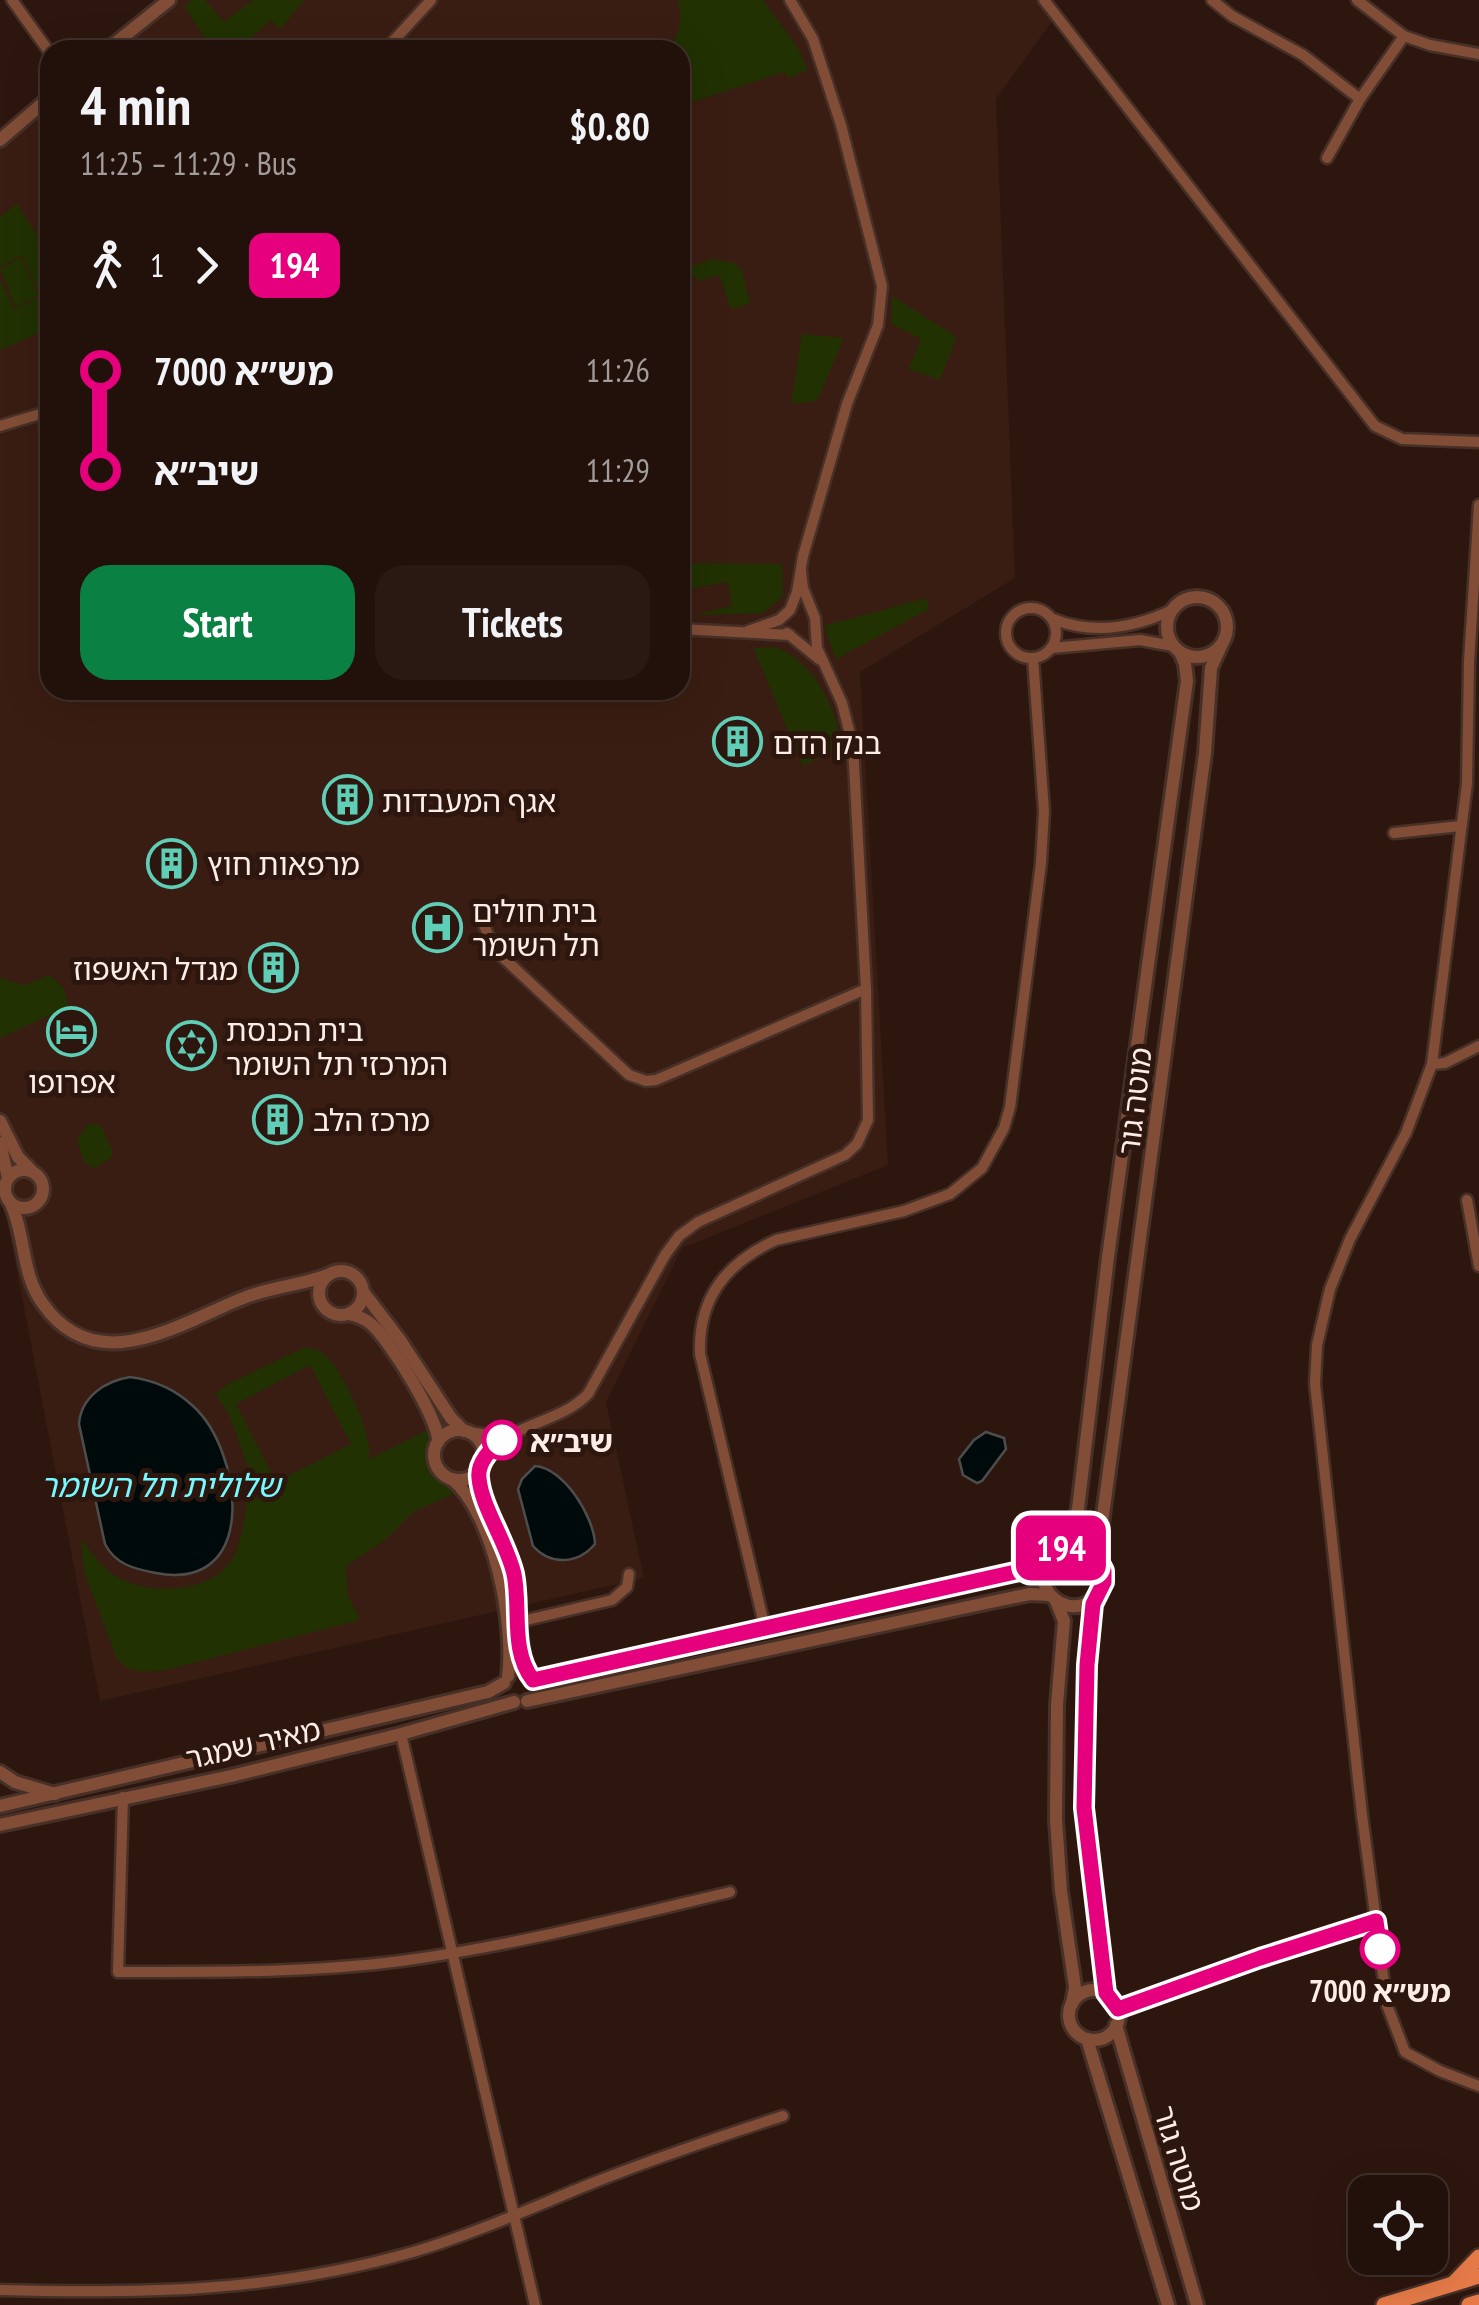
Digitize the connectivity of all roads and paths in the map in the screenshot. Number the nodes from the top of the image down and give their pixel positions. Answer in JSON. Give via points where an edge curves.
{"nodes":[{"id":1,"x":12,"y":0,"type":"edge"},
{"id":2,"x":430,"y":0,"type":"edge"},
{"id":3,"x":790,"y":0,"type":"edge"},
{"id":4,"x":1044,"y":0,"type":"edge"},
{"id":5,"x":1212,"y":0,"type":"edge"},
{"id":6,"x":1358,"y":0,"type":"edge"},
{"id":7,"x":160,"y":3,"type":"edge"},
{"id":8,"x":1404,"y":36,"type":"junction"},
{"id":9,"x":41,"y":40,"type":"edge"},
{"id":10,"x":118,"y":40,"type":"edge"},
{"id":11,"x":394,"y":40,"type":"edge"},
{"id":12,"x":1479,"y":54,"type":"edge"},
{"id":13,"x":1360,"y":100,"type":"junction"},
{"id":14,"x":40,"y":106,"type":"edge"},
{"id":15,"x":0,"y":140,"type":"edge"},
{"id":16,"x":1327,"y":158,"type":"dead end"},
{"id":17,"x":40,"y":414,"type":"edge"},
{"id":18,"x":0,"y":426,"type":"edge"},
{"id":19,"x":1479,"y":442,"type":"edge"},
{"id":20,"x":1479,"y":505,"type":"edge"},
{"id":21,"x":801,"y":571,"type":"junction"},
{"id":22,"x":1172,"y":610,"type":"junction"},
{"id":23,"x":788,"y":612,"type":"junction"},
{"id":24,"x":812,"y":612,"type":"junction"},
{"id":25,"x":1052,"y":618,"type":"junction"},
{"id":26,"x":816,"y":625,"type":"junction"},
{"id":27,"x":690,"y":629,"type":"edge"},
{"id":28,"x":748,"y":631,"type":"junction"},
{"id":29,"x":794,"y":636,"type":"junction"},
{"id":30,"x":1221,"y":646,"type":"junction"},
{"id":31,"x":1479,"y":646,"type":"edge"},
{"id":32,"x":1052,"y":648,"type":"junction"},
{"id":33,"x":1177,"y":649,"type":"junction"},
{"id":34,"x":1033,"y":658,"type":"junction"},
{"id":35,"x":821,"y":660,"type":"junction"},
{"id":36,"x":1469,"y":662,"type":"junction"},
{"id":37,"x":1461,"y":826,"type":"junction"},
{"id":38,"x":1394,"y":834,"type":"dead end"},
{"id":39,"x":484,"y":925,"type":"dead end"},
{"id":40,"x":866,"y":989,"type":"junction"},
{"id":41,"x":1479,"y":1046,"type":"edge"},
{"id":42,"x":1432,"y":1064,"type":"junction"},
{"id":43,"x":0,"y":1122,"type":"edge"},
{"id":44,"x":0,"y":1144,"type":"edge"},
{"id":45,"x":32,"y":1171,"type":"junction"},
{"id":46,"x":8,"y":1178,"type":"junction"},
{"id":47,"x":42,"y":1198,"type":"junction"},
{"id":48,"x":1466,"y":1200,"type":"dead end"},
{"id":49,"x":10,"y":1202,"type":"junction"},
{"id":50,"x":25,"y":1258,"type":"junction"},
{"id":51,"x":1479,"y":1266,"type":"edge"},
{"id":52,"x":328,"y":1275,"type":"junction"},
{"id":53,"x":286,"y":1287,"type":"junction"},
{"id":54,"x":364,"y":1294,"type":"junction"},
{"id":55,"x":320,"y":1302,"type":"junction"},
{"id":56,"x":349,"y":1314,"type":"junction"},
{"id":57,"x":466,"y":1431,"type":"junction"},
{"id":58,"x":516,"y":1431,"type":"junction"},
{"id":59,"x":438,"y":1442,"type":"junction"},
{"id":60,"x":482,"y":1465,"type":"junction"},
{"id":61,"x":452,"y":1479,"type":"junction"},
{"id":62,"x":1052,"y":1554,"type":"junction"},
{"id":63,"x":1102,"y":1564,"type":"junction"},
{"id":64,"x":630,"y":1574,"type":"dead end"},
{"id":65,"x":1096,"y":1596,"type":"junction"},
{"id":66,"x":1053,"y":1598,"type":"junction"},
{"id":67,"x":518,"y":1622,"type":"junction"},
{"id":68,"x":765,"y":1628,"type":"junction"},
{"id":69,"x":531,"y":1677,"type":"junction"},
{"id":70,"x":506,"y":1680,"type":"junction"},
{"id":71,"x":520,"y":1701,"type":"junction"},
{"id":72,"x":401,"y":1734,"type":"junction"},
{"id":73,"x":226,"y":1753,"type":"junction"},
{"id":74,"x":0,"y":1772,"type":"edge"},
{"id":75,"x":232,"y":1776,"type":"junction"},
{"id":76,"x":58,"y":1795,"type":"junction"},
{"id":77,"x":123,"y":1796,"type":"junction"},
{"id":78,"x":0,"y":1806,"type":"edge"},
{"id":79,"x":0,"y":1825,"type":"edge"},
{"id":80,"x":730,"y":1892,"type":"dead end"},
{"id":81,"x":1376,"y":1921,"type":"junction"},
{"id":82,"x":452,"y":1953,"type":"junction"},
{"id":83,"x":1106,"y":1993,"type":"junction"},
{"id":84,"x":1072,"y":2004,"type":"junction"},
{"id":85,"x":1118,"y":2009,"type":"junction"},
{"id":86,"x":1116,"y":2026,"type":"junction"},
{"id":87,"x":1087,"y":2038,"type":"junction"},
{"id":88,"x":1479,"y":2086,"type":"edge"},
{"id":89,"x":782,"y":2116,"type":"dead end"},
{"id":90,"x":514,"y":2216,"type":"junction"},
{"id":91,"x":1479,"y":2257,"type":"edge"},
{"id":92,"x":1479,"y":2276,"type":"edge"},
{"id":93,"x":1452,"y":2284,"type":"junction"},
{"id":94,"x":0,"y":2290,"type":"edge"},
{"id":95,"x":98,"y":2299,"type":"edge"},
{"id":96,"x":1479,"y":2302,"type":"edge"},
{"id":97,"x":535,"y":2305,"type":"edge"},
{"id":98,"x":1168,"y":2305,"type":"edge"},
{"id":99,"x":1196,"y":2305,"type":"edge"},
{"id":100,"x":1384,"y":2305,"type":"edge"},
{"id":101,"x":1470,"y":2305,"type":"edge"}],
"edges":[{"from":1,"to":9,"type":"street"},
{"from":2,"to":11,"type":"street"},
{"from":3,"to":21,"type":"street","via":[[813,39],[832,97],[882,286],[878,325],[847,404]]},
{"from":4,"to":19,"type":"street","via":[[1376,426],[1402,439]]},
{"from":5,"to":13,"type":"street","via":[[1303,55]]},
{"from":6,"to":8,"type":"street"},
{"from":7,"to":10,"type":"street"},
{"from":8,"to":12,"type":"street"},
{"from":8,"to":13,"type":"street"},
{"from":13,"to":16,"type":"street"},
{"from":14,"to":15,"type":"street"},
{"from":17,"to":18,"type":"street"},
{"from":20,"to":36,"type":"street"},
{"from":21,"to":23,"type":"street"},
{"from":21,"to":24,"type":"street"},
{"from":22,"to":25,"type":"street","via":[[1112,628],[1087,629]]},
{"from":22,"to":30,"type":"street","name":"מוטה גור","via":[[1196,596],[1215,602],[1228,623]]},
{"from":22,"to":33,"type":"street","name":"מוטה גור","via":[[1166,624]]},
{"from":23,"to":24,"type":"street","via":[[798,606]]},
{"from":23,"to":28,"type":"street"},
{"from":23,"to":29,"type":"street","via":[[784,627]]},
{"from":24,"to":26,"type":"street"},
{"from":25,"to":32,"type":"street"},
{"from":25,"to":34,"type":"street","via":[[1030,608],[1009,622],[1011,648]]},
{"from":26,"to":29,"type":"street","via":[[810,634]]},
{"from":26,"to":35,"type":"street"},
{"from":27,"to":28,"type":"street"},
{"from":28,"to":29,"type":"street"},
{"from":29,"to":35,"type":"street"},
{"from":30,"to":33,"type":"street","via":[[1200,658]]},
{"from":30,"to":63,"type":"street","name":"מוטה גור","via":[[1211,668]]},
{"from":31,"to":36,"type":"street"},
{"from":32,"to":33,"type":"street","via":[[1140,640]]},
{"from":32,"to":34,"type":"street"},
{"from":33,"to":62,"type":"street","name":"מוטה גור","via":[[1187,681],[1078,1509]]},
{"from":34,"to":68,"type":"street","via":[[1044,811],[1041,863],[1010,1107],[995,1149],[967,1182],[929,1204],[754,1250],[720,1280],[703,1313],[700,1354]]},
{"from":35,"to":40,"type":"street","via":[[851,733]]},
{"from":36,"to":37,"type":"street"},
{"from":37,"to":38,"type":"street"},
{"from":37,"to":42,"type":"street"},
{"from":39,"to":40,"type":"street","via":[[494,949],[629,1075],[646,1081]]},
{"from":40,"to":58,"type":"street","via":[[870,1106],[857,1144],[831,1163],[690,1228],[666,1255],[588,1394]]},
{"from":41,"to":42,"type":"street"},
{"from":42,"to":81,"type":"street","via":[[1330,1289],[1317,1345],[1318,1428]]},
{"from":43,"to":45,"type":"street"},
{"from":44,"to":46,"type":"street"},
{"from":45,"to":46,"type":"street"},
{"from":45,"to":47,"type":"street","via":[[44,1185]]},
{"from":46,"to":49,"type":"street"},
{"from":47,"to":49,"type":"street","via":[[27,1208]]},
{"from":47,"to":50,"type":"street","via":[[28,1224]]},
{"from":48,"to":51,"type":"street"},
{"from":49,"to":50,"type":"street"},
{"from":50,"to":53,"type":"street","via":[[49,1312],[80,1334],[109,1341],[154,1338],[240,1299]]},
{"from":52,"to":53,"type":"street"},
{"from":52,"to":54,"type":"street","via":[[352,1273]]},
{"from":52,"to":55,"type":"street","via":[[319,1287]]},
{"from":53,"to":55,"type":"street"},
{"from":54,"to":56,"type":"street"},
{"from":54,"to":57,"type":"street"},
{"from":55,"to":56,"type":"street","via":[[331,1313]]},
{"from":56,"to":59,"type":"street","via":[[365,1319],[382,1337],[431,1412]]},
{"from":57,"to":58,"type":"street"},
{"from":57,"to":59,"type":"street","via":[[449,1432]]},
{"from":57,"to":60,"type":"street","via":[[482,1446]]},
{"from":58,"to":60,"type":"street"},
{"from":59,"to":61,"type":"street","via":[[436,1465]]},
{"from":60,"to":61,"type":"street","via":[[469,1478]]},
{"from":60,"to":67,"type":"street","via":[[482,1490],[510,1556]]},
{"from":61,"to":70,"type":"street","via":[[498,1564],[510,1650]]},
{"from":62,"to":63,"type":"street","via":[[1065,1546],[1086,1547]]},
{"from":62,"to":66,"type":"street","via":[[1042,1577]]},
{"from":62,"to":68,"type":"street","via":[[1024,1570]]},
{"from":63,"to":65,"type":"street","via":[[1104,1582]]},
{"from":64,"to":67,"type":"street","via":[[628,1587],[612,1600]]},
{"from":65,"to":66,"type":"street","via":[[1074,1606]]},
{"from":65,"to":83,"type":"street","via":[[1087,1665],[1084,1808]]},
{"from":66,"to":71,"type":"street","name":"מאיר שמגר","via":[[1030,1594]]},
{"from":66,"to":84,"type":"street","via":[[1064,1621],[1056,1820]]},
{"from":67,"to":69,"type":"street"},
{"from":68,"to":69,"type":"street"},
{"from":69,"to":70,"type":"street","via":[[518,1672]]},
{"from":69,"to":71,"type":"street","via":[[534,1694]]},
{"from":70,"to":71,"type":"street","via":[[504,1692]]},
{"from":70,"to":73,"type":"street","name":"מאיר שמגר","via":[[488,1692]]},
{"from":71,"to":72,"type":"street","name":"מאיר שמגר"},
{"from":72,"to":75,"type":"street","name":"מאיר שמגר"},
{"from":72,"to":82,"type":"street"},
{"from":73,"to":75,"type":"street"},
{"from":73,"to":76,"type":"street","name":"מאיר שמגר"},
{"from":74,"to":76,"type":"street"},
{"from":75,"to":77,"type":"street","name":"מאיר שמגר"},
{"from":76,"to":78,"type":"street","name":"מאיר שמגר"},
{"from":77,"to":79,"type":"street","name":"מאיר שמגר"},
{"from":77,"to":82,"type":"street","via":[[118,1972],[292,1971]]},
{"from":80,"to":82,"type":"street"},
{"from":81,"to":85,"type":"street"},
{"from":81,"to":88,"type":"street","via":[[1387,2006],[1406,2052]]},
{"from":82,"to":90,"type":"street"},
{"from":83,"to":84,"type":"street","via":[[1086,1991]]},
{"from":83,"to":85,"type":"street"},
{"from":84,"to":87,"type":"street","via":[[1071,2024]]},
{"from":85,"to":86,"type":"street"},
{"from":86,"to":87,"type":"street","via":[[1106,2037]]},
{"from":86,"to":99,"type":"street","name":"מוטה גור"},
{"from":87,"to":98,"type":"street","name":"מוטה גור"},
{"from":89,"to":90,"type":"street"},
{"from":90,"to":95,"type":"street","via":[[413,2252],[300,2278]]},
{"from":90,"to":97,"type":"street"},
{"from":91,"to":93,"type":"main road"},
{"from":92,"to":93,"type":"main road"},
{"from":93,"to":100,"type":"main road"},
{"from":94,"to":95,"type":"street"},
{"from":96,"to":101,"type":"main road"}]}
